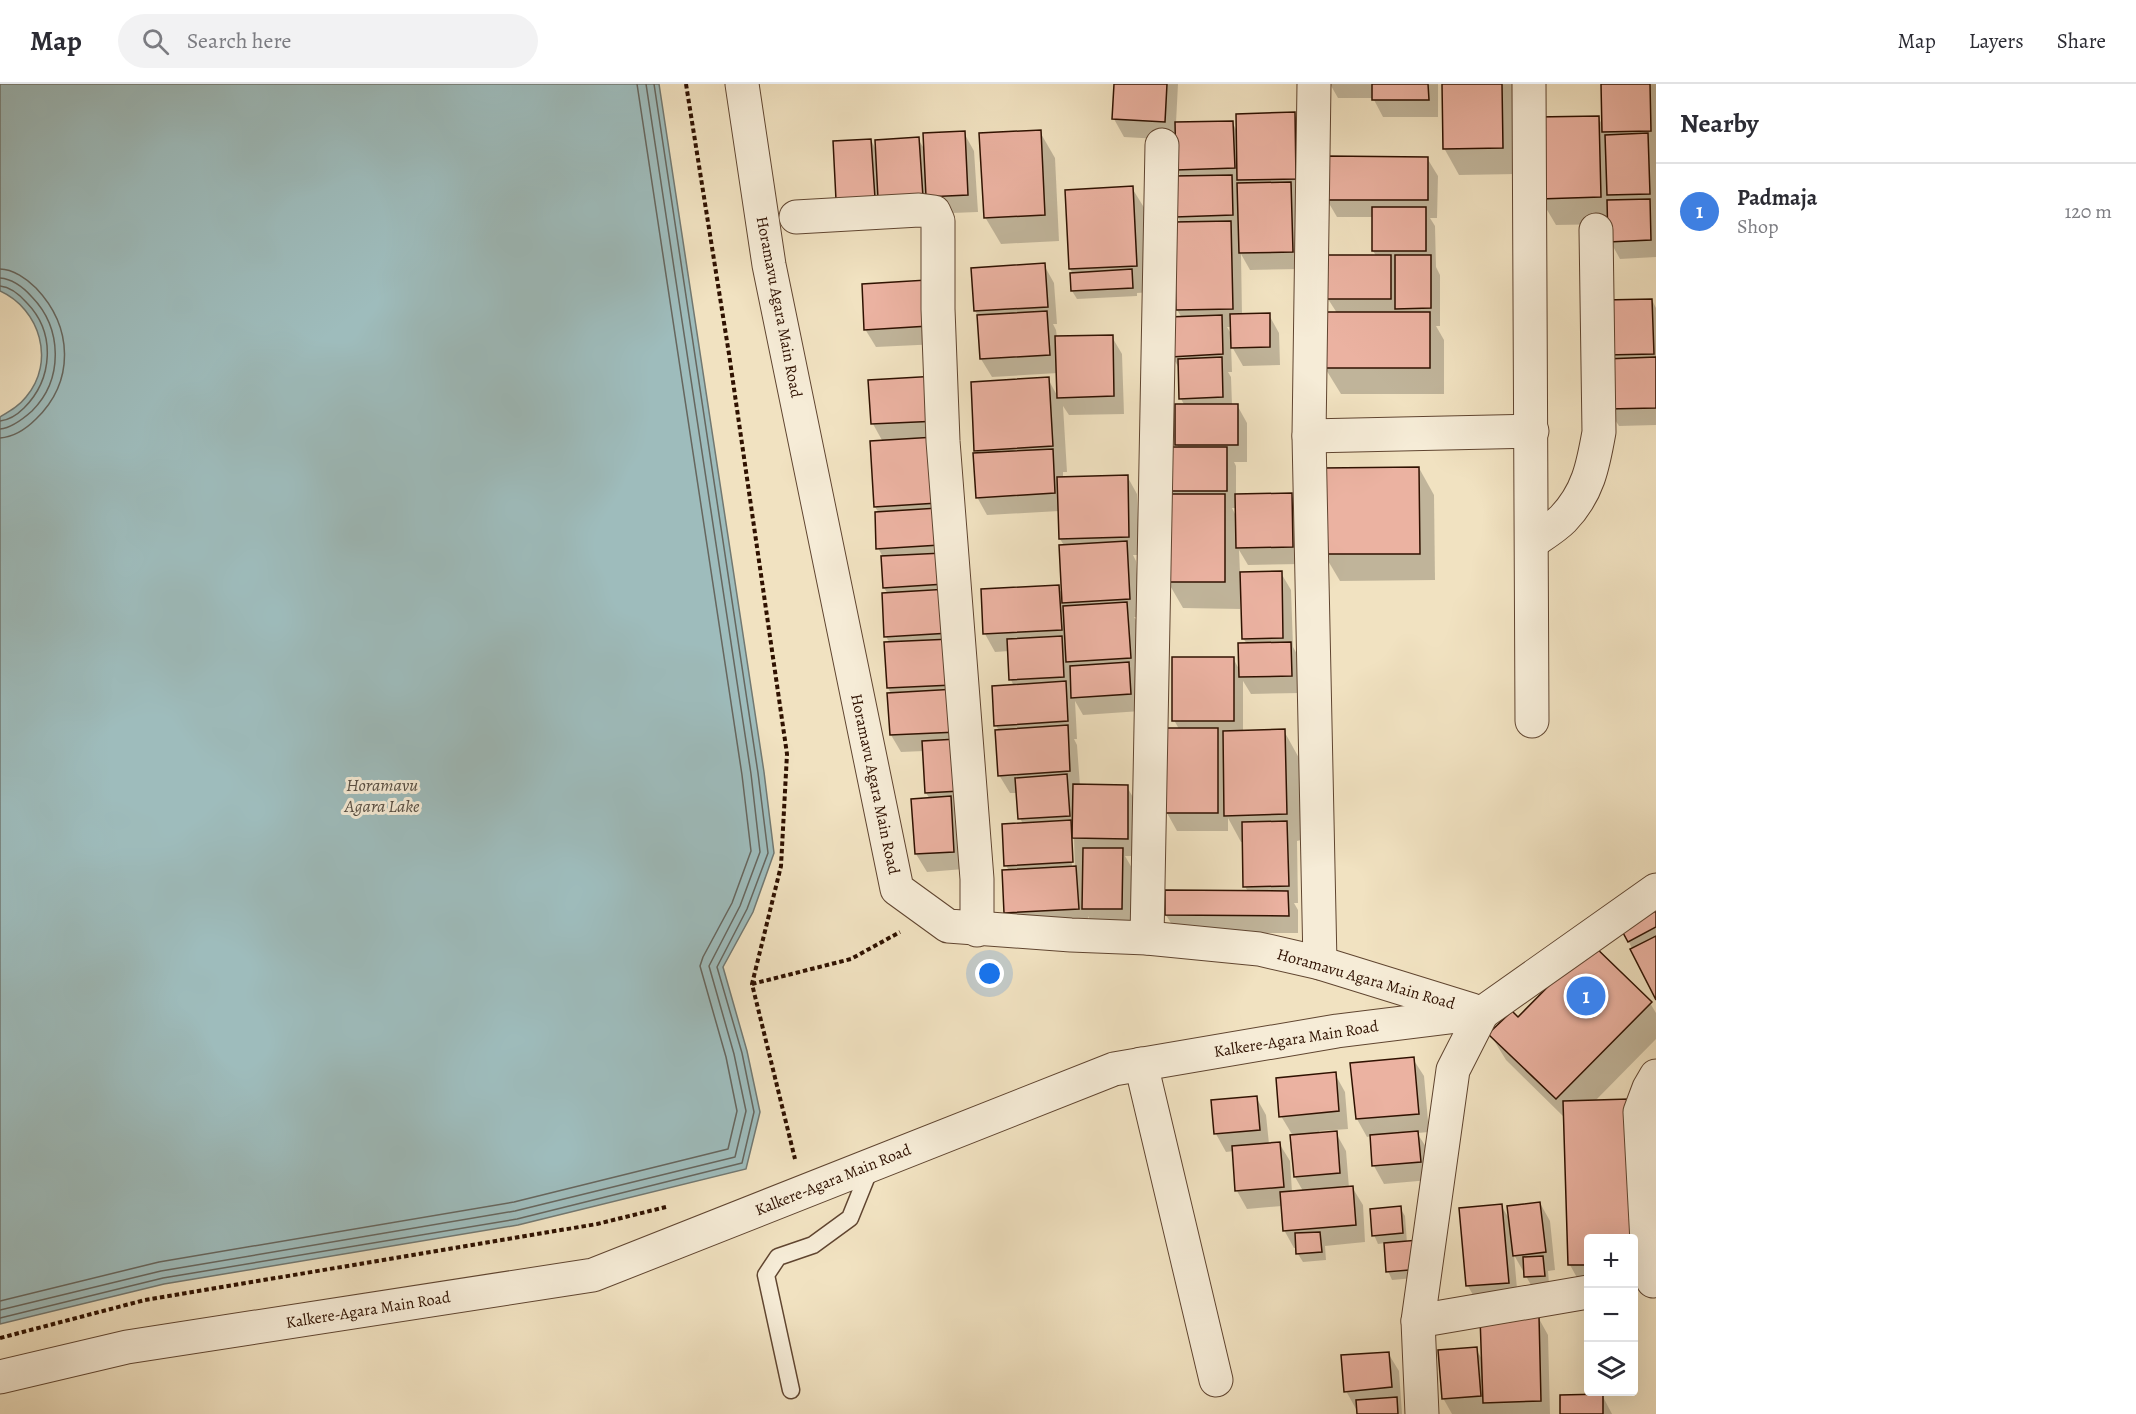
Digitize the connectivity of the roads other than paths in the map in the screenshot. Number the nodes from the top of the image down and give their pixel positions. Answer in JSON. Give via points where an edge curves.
{"nodes":[{"id":1,"x":742,"y":84,"type":"edge"},
{"id":2,"x":1314,"y":84,"type":"edge"},
{"id":3,"x":1529,"y":84,"type":"edge"},
{"id":4,"x":1162,"y":145,"type":"dead end"},
{"id":5,"x":796,"y":217,"type":"dead end"},
{"id":6,"x":1596,"y":230,"type":"dead end"},
{"id":7,"x":1532,"y":431,"type":"junction"},
{"id":8,"x":1309,"y":436,"type":"junction"},
{"id":9,"x":1532,"y":542,"type":"junction"},
{"id":10,"x":1532,"y":721,"type":"dead end"},
{"id":11,"x":1656,"y":890,"type":"edge"},
{"id":12,"x":977,"y":930,"type":"junction"},
{"id":13,"x":1148,"y":938,"type":"junction"},
{"id":14,"x":1320,"y":963,"type":"junction"},
{"id":15,"x":1482,"y":1013,"type":"junction"},
{"id":16,"x":1141,"y":1064,"type":"junction"},
{"id":17,"x":1656,"y":1076,"type":"edge"},
{"id":18,"x":872,"y":1165,"type":"junction"},
{"id":19,"x":1648,"y":1282,"type":"edge"},
{"id":20,"x":1584,"y":1293,"type":"edge"},
{"id":21,"x":1418,"y":1321,"type":"junction"},
{"id":22,"x":0,"y":1377,"type":"edge"},
{"id":23,"x":1216,"y":1380,"type":"dead end"},
{"id":24,"x":791,"y":1390,"type":"dead end"},
{"id":25,"x":1420,"y":1411,"type":"edge"}],
"edges":[{"from":1,"to":12,"type":"street","name":"Horamavu Agara Main Road","via":[[769,265],[897,889],[948,926]]},
{"from":2,"to":8,"type":"street"},
{"from":3,"to":7,"type":"street"},
{"from":4,"to":13,"type":"street"},
{"from":5,"to":12,"type":"street","via":[[919,210],[934,212],[938,221],[942,441],[977,879]]},
{"from":6,"to":9,"type":"street","via":[[1599,432],[1594,462],[1585,490],[1562,520]]},
{"from":7,"to":8,"type":"street"},
{"from":7,"to":9,"type":"street"},
{"from":8,"to":14,"type":"street"},
{"from":9,"to":10,"type":"street"},
{"from":11,"to":15,"type":"street"},
{"from":12,"to":13,"type":"street","name":"Horamavu Agara Main Road"},
{"from":13,"to":14,"type":"street","name":"Horamavu Agara Main Road","via":[[1259,949]]},
{"from":14,"to":15,"type":"street","name":"Horamavu Agara Main Road"},
{"from":15,"to":16,"type":"street","name":"Kalkere-Agara Main Road","via":[[1337,1031]]},
{"from":15,"to":21,"type":"street","via":[[1453,1070]]},
{"from":16,"to":18,"type":"street","name":"Kalkere-Agara Main Road","via":[[1114,1069]]},
{"from":16,"to":23,"type":"street"},
{"from":17,"to":19,"type":"street","via":[[1640,1112]]},
{"from":18,"to":22,"type":"street","name":"Kalkere-Agara Main Road","via":[[593,1275],[150,1343]]},
{"from":18,"to":24,"type":"lane","via":[[850,1218],[813,1245],[778,1257],[766,1275]]},
{"from":20,"to":21,"type":"street"},
{"from":21,"to":25,"type":"street"}]}
